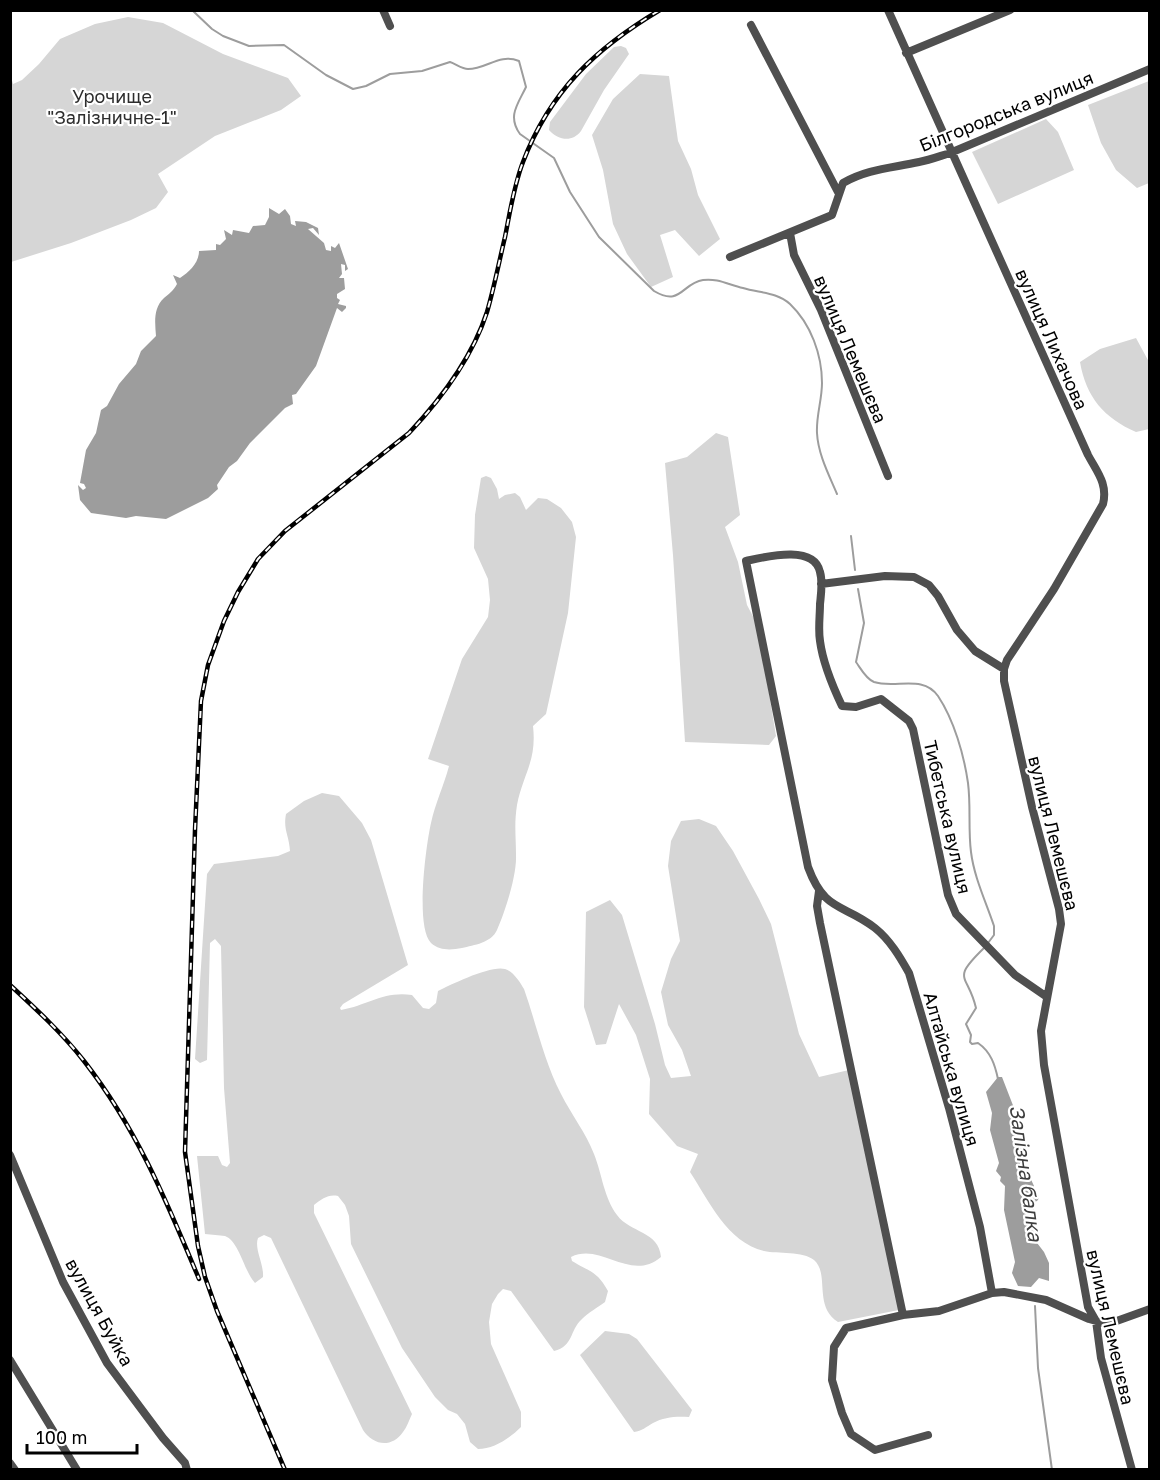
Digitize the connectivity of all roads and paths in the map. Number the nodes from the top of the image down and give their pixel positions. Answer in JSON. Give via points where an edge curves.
{"nodes":[{"id":1,"x":383,"y":10,"type":"edge"},
{"id":2,"x":888,"y":10,"type":"edge"},
{"id":3,"x":1010,"y":10,"type":"edge"},
{"id":4,"x":751,"y":25,"type":"dead end"},
{"id":5,"x":390,"y":26,"type":"dead end"},
{"id":6,"x":906,"y":53,"type":"junction"},
{"id":7,"x":1149,"y":69,"type":"edge"},
{"id":8,"x":950,"y":153,"type":"junction"},
{"id":9,"x":840,"y":192,"type":"junction"},
{"id":10,"x":789,"y":233,"type":"junction"},
{"id":11,"x":730,"y":257,"type":"dead end"},
{"id":12,"x":888,"y":477,"type":"dead end"},
{"id":13,"x":746,"y":561,"type":"joint"},
{"id":14,"x":821,"y":584,"type":"junction"},
{"id":15,"x":1004,"y":669,"type":"junction"},
{"id":16,"x":819,"y":891,"type":"junction"},
{"id":17,"x":1047,"y":997,"type":"junction"},
{"id":18,"x":10,"y":1155,"type":"edge"},
{"id":19,"x":992,"y":1293,"type":"junction"},
{"id":20,"x":1149,"y":1309,"type":"edge"},
{"id":21,"x":903,"y":1315,"type":"junction"},
{"id":22,"x":1096,"y":1321,"type":"junction"},
{"id":23,"x":10,"y":1360,"type":"edge"},
{"id":24,"x":928,"y":1435,"type":"dead end"},
{"id":25,"x":10,"y":1463,"type":"edge"},
{"id":26,"x":15,"y":1470,"type":"edge"},
{"id":27,"x":77,"y":1470,"type":"edge"},
{"id":28,"x":187,"y":1470,"type":"edge"},
{"id":29,"x":1132,"y":1470,"type":"edge"}],
"edges":[{"from":1,"to":5,"type":"street"},
{"from":2,"to":6,"type":"street","name":"вулиця Лихачова"},
{"from":3,"to":6,"type":"street"},
{"from":4,"to":9,"type":"street"},
{"from":6,"to":8,"type":"street","name":"вулиця Лихачова"},
{"from":7,"to":8,"type":"street","name":"Білгородська вулиця"},
{"from":8,"to":9,"type":"street","name":"Білгородська вулиця","via":[[867,172],[843,183]]},
{"from":8,"to":15,"type":"street","name":"вулиця Лихачова","via":[[1106,493],[1054,589]]},
{"from":9,"to":10,"type":"street","via":[[832,215]]},
{"from":10,"to":11,"type":"street"},
{"from":10,"to":12,"type":"street","name":"вулиця Лемешєва","via":[[794,255],[821,310]]},
{"from":13,"to":14,"type":"street","name":"Тибетська вулиця","via":[[788,554],[810,558],[820,570]]},
{"from":13,"to":16,"type":"street","name":"Алтайська вулиця","via":[[808,867]]},
{"from":14,"to":15,"type":"street","via":[[885,576],[914,578],[929,585],[975,651]]},
{"from":14,"to":17,"type":"street","name":"Тибетська вулиця","via":[[819,639],[827,673],[842,706],[881,699],[909,721],[948,896],[956,914],[1015,975]]},
{"from":15,"to":17,"type":"street","name":"вулиця Лемешєва","via":[[1008,707],[1061,924]]},
{"from":16,"to":19,"type":"street","name":"Алтайська вулиця","via":[[828,901],[875,928],[898,953],[909,973],[980,1227]]},
{"from":16,"to":21,"type":"street","name":"Алтайська вулиця","via":[[820,923]]},
{"from":17,"to":22,"type":"street","name":"вулиця Лемешєва","via":[[1041,1031],[1042,1056],[1088,1307]]},
{"from":18,"to":28,"type":"street","name":"вулиця Буйка","via":[[63,1282],[107,1363]]},
{"from":19,"to":21,"type":"street","via":[[939,1311]]},
{"from":19,"to":22,"type":"street","via":[[1046,1300]]},
{"from":20,"to":22,"type":"street","via":[[1111,1323]]},
{"from":21,"to":24,"type":"street","via":[[846,1328],[834,1347],[832,1380],[851,1434],[875,1450]]},
{"from":22,"to":29,"type":"street","name":"вулиця Лемешєва","via":[[1101,1358]]},
{"from":23,"to":27,"type":"street"},
{"from":25,"to":26,"type":"street"}]}
